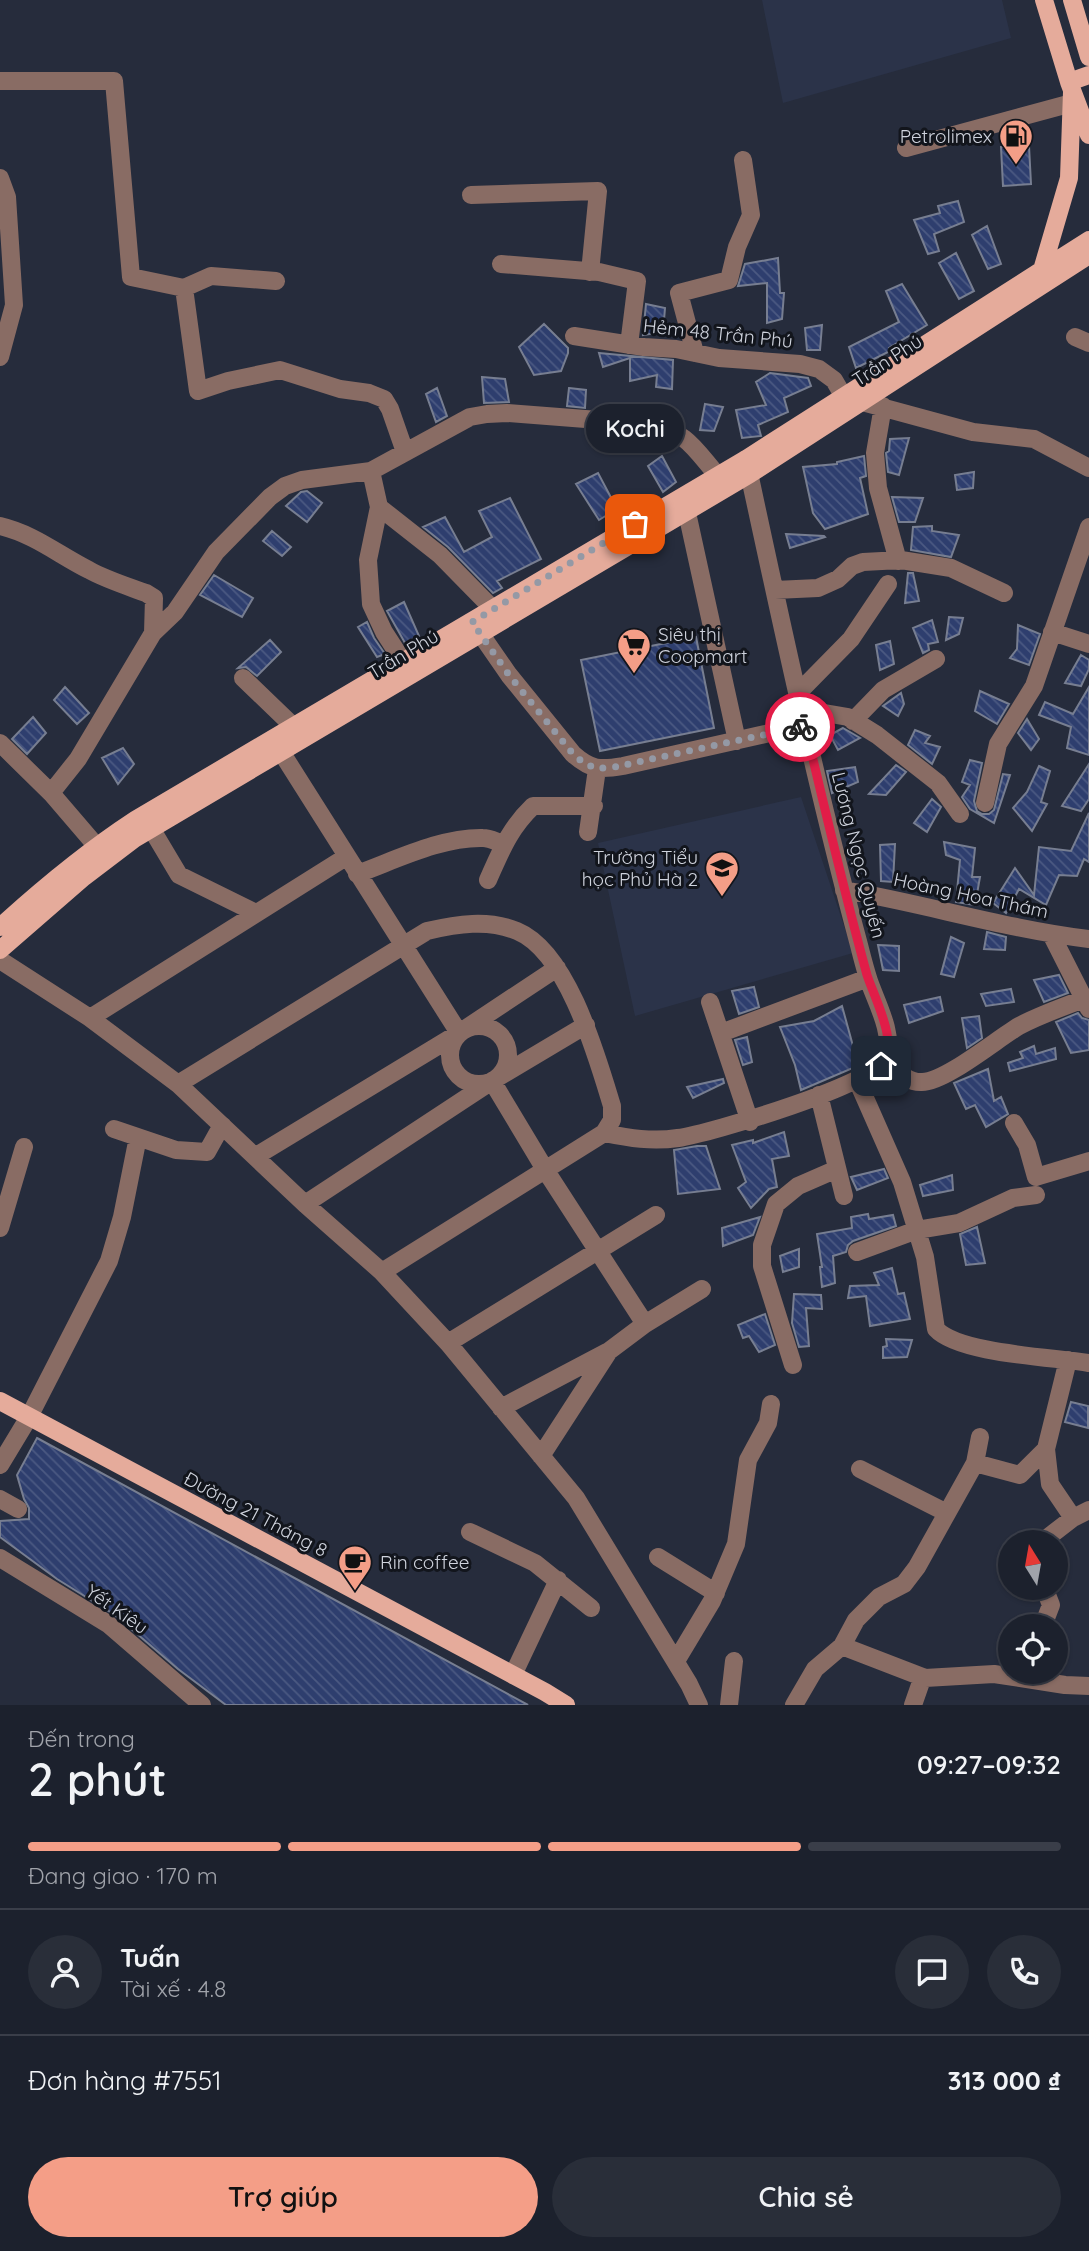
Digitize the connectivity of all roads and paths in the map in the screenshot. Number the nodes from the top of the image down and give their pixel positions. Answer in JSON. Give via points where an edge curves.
{"nodes":[{"id":1,"x":1044,"y":0,"type":"edge"},
{"id":2,"x":1072,"y":0,"type":"edge"},
{"id":3,"x":1089,"y":57,"type":"edge"},
{"id":4,"x":1089,"y":75,"type":"edge"},
{"id":5,"x":0,"y":81,"type":"edge"},
{"id":6,"x":1071,"y":92,"type":"junction"},
{"id":7,"x":1089,"y":135,"type":"edge"},
{"id":8,"x":906,"y":148,"type":"dead end"},
{"id":9,"x":743,"y":160,"type":"dead end"},
{"id":10,"x":0,"y":178,"type":"edge"},
{"id":11,"x":471,"y":195,"type":"dead end"},
{"id":12,"x":1089,"y":240,"type":"edge"},
{"id":13,"x":1089,"y":255,"type":"edge"},
{"id":14,"x":501,"y":264,"type":"dead end"},
{"id":15,"x":1042,"y":270,"type":"junction"},
{"id":16,"x":590,"y":272,"type":"junction"},
{"id":17,"x":276,"y":281,"type":"dead end"},
{"id":18,"x":184,"y":288,"type":"junction"},
{"id":19,"x":574,"y":336,"type":"dead end"},
{"id":20,"x":629,"y":345,"type":"junction"},
{"id":21,"x":695,"y":353,"type":"junction"},
{"id":22,"x":0,"y":357,"type":"edge"},
{"id":23,"x":844,"y":397,"type":"junction"},
{"id":24,"x":863,"y":401,"type":"junction"},
{"id":25,"x":883,"y":406,"type":"junction"},
{"id":26,"x":405,"y":453,"type":"junction"},
{"id":27,"x":748,"y":467,"type":"junction"},
{"id":28,"x":1088,"y":467,"type":"edge"},
{"id":29,"x":371,"y":471,"type":"junction"},
{"id":30,"x":718,"y":476,"type":"junction"},
{"id":31,"x":685,"y":504,"type":"junction"},
{"id":32,"x":379,"y":507,"type":"junction"},
{"id":33,"x":0,"y":526,"type":"edge"},
{"id":34,"x":1089,"y":527,"type":"edge"},
{"id":35,"x":898,"y":561,"type":"junction"},
{"id":36,"x":888,"y":584,"type":"dead end"},
{"id":37,"x":775,"y":590,"type":"junction"},
{"id":38,"x":1004,"y":593,"type":"dead end"},
{"id":39,"x":493,"y":609,"type":"junction"},
{"id":40,"x":476,"y":628,"type":"junction"},
{"id":41,"x":1052,"y":632,"type":"junction"},
{"id":42,"x":153,"y":633,"type":"junction"},
{"id":43,"x":1089,"y":644,"type":"edge"},
{"id":44,"x":936,"y":659,"type":"dead end"},
{"id":45,"x":404,"y":663,"type":"junction"},
{"id":46,"x":243,"y":678,"type":"dead end"},
{"id":47,"x":801,"y":709,"type":"junction"},
{"id":48,"x":853,"y":721,"type":"junction"},
{"id":49,"x":294,"y":727,"type":"junction"},
{"id":50,"x":737,"y":741,"type":"junction"},
{"id":51,"x":0,"y":743,"type":"edge"},
{"id":52,"x":277,"y":745,"type":"junction"},
{"id":53,"x":597,"y":769,"type":"junction"},
{"id":54,"x":51,"y":793,"type":"junction"},
{"id":55,"x":985,"y":803,"type":"dead end"},
{"id":56,"x":593,"y":806,"type":"junction"},
{"id":57,"x":960,"y":814,"type":"dead end"},
{"id":58,"x":151,"y":828,"type":"junction"},
{"id":59,"x":589,"y":832,"type":"dead end"},
{"id":60,"x":503,"y":844,"type":"junction"},
{"id":61,"x":101,"y":853,"type":"junction"},
{"id":62,"x":346,"y":857,"type":"junction"},
{"id":63,"x":357,"y":874,"type":"junction"},
{"id":64,"x":488,"y":880,"type":"dead end"},
{"id":65,"x":844,"y":890,"type":"junction"},
{"id":66,"x":256,"y":913,"type":"junction"},
{"id":67,"x":0,"y":927,"type":"edge"},
{"id":68,"x":1051,"y":934,"type":"junction"},
{"id":69,"x":1089,"y":939,"type":"edge"},
{"id":70,"x":403,"y":944,"type":"junction"},
{"id":71,"x":0,"y":950,"type":"edge"},
{"id":72,"x":0,"y":960,"type":"edge"},
{"id":73,"x":557,"y":968,"type":"junction"},
{"id":74,"x":868,"y":978,"type":"junction"},
{"id":75,"x":710,"y":1002,"type":"dead end"},
{"id":76,"x":1086,"y":1004,"type":"edge"},
{"id":77,"x":90,"y":1018,"type":"junction"},
{"id":78,"x":586,"y":1026,"type":"junction"},
{"id":79,"x":459,"y":1033,"type":"junction"},
{"id":80,"x":720,"y":1033,"type":"junction"},
{"id":81,"x":886,"y":1062,"type":"junction"},
{"id":82,"x":857,"y":1080,"type":"junction"},
{"id":83,"x":492,"y":1081,"type":"junction"},
{"id":84,"x":178,"y":1084,"type":"junction"},
{"id":85,"x":819,"y":1095,"type":"junction"},
{"id":86,"x":750,"y":1122,"type":"junction"},
{"id":87,"x":1014,"y":1123,"type":"dead end"},
{"id":88,"x":222,"y":1125,"type":"junction"},
{"id":89,"x":114,"y":1129,"type":"dead end"},
{"id":90,"x":604,"y":1133,"type":"junction"},
{"id":91,"x":138,"y":1138,"type":"junction"},
{"id":92,"x":24,"y":1147,"type":"dead end"},
{"id":93,"x":256,"y":1156,"type":"junction"},
{"id":94,"x":1089,"y":1161,"type":"edge"},
{"id":95,"x":837,"y":1169,"type":"junction"},
{"id":96,"x":546,"y":1171,"type":"junction"},
{"id":97,"x":1036,"y":1195,"type":"dead end"},
{"id":98,"x":844,"y":1196,"type":"dead end"},
{"id":99,"x":305,"y":1204,"type":"junction"},
{"id":100,"x":656,"y":1215,"type":"dead end"},
{"id":101,"x":0,"y":1228,"type":"edge"},
{"id":102,"x":918,"y":1230,"type":"junction"},
{"id":103,"x":598,"y":1251,"type":"junction"},
{"id":104,"x":857,"y":1252,"type":"dead end"},
{"id":105,"x":382,"y":1272,"type":"junction"},
{"id":106,"x":702,"y":1289,"type":"dead end"},
{"id":107,"x":645,"y":1324,"type":"junction"},
{"id":108,"x":448,"y":1343,"type":"junction"},
{"id":109,"x":609,"y":1351,"type":"junction"},
{"id":110,"x":1068,"y":1360,"type":"junction"},
{"id":111,"x":1089,"y":1363,"type":"edge"},
{"id":112,"x":793,"y":1365,"type":"dead end"},
{"id":113,"x":0,"y":1401,"type":"edge"},
{"id":114,"x":771,"y":1404,"type":"dead end"},
{"id":115,"x":501,"y":1408,"type":"junction"},
{"id":116,"x":29,"y":1418,"type":"junction"},
{"id":117,"x":980,"y":1437,"type":"dead end"},
{"id":118,"x":1046,"y":1449,"type":"junction"},
{"id":119,"x":541,"y":1456,"type":"junction"},
{"id":120,"x":975,"y":1463,"type":"junction"},
{"id":121,"x":0,"y":1465,"type":"edge"},
{"id":122,"x":860,"y":1469,"type":"dead end"},
{"id":123,"x":0,"y":1499,"type":"edge"},
{"id":124,"x":18,"y":1509,"type":"dead end"},
{"id":125,"x":947,"y":1513,"type":"junction"},
{"id":126,"x":1081,"y":1514,"type":"edge"},
{"id":127,"x":1058,"y":1530,"type":"edge"},
{"id":128,"x":470,"y":1532,"type":"dead end"},
{"id":129,"x":658,"y":1557,"type":"dead end"},
{"id":130,"x":0,"y":1558,"type":"edge"},
{"id":131,"x":558,"y":1580,"type":"junction"},
{"id":132,"x":716,"y":1593,"type":"junction"},
{"id":133,"x":591,"y":1608,"type":"dead end"},
{"id":134,"x":842,"y":1646,"type":"junction"},
{"id":135,"x":676,"y":1661,"type":"junction"},
{"id":136,"x":734,"y":1661,"type":"dead end"},
{"id":137,"x":998,"y":1674,"type":"edge"},
{"id":138,"x":513,"y":1675,"type":"junction"},
{"id":139,"x":925,"y":1678,"type":"junction"},
{"id":140,"x":1068,"y":1683,"type":"edge"},
{"id":141,"x":1089,"y":1686,"type":"edge"},
{"id":142,"x":202,"y":1705,"type":"edge"},
{"id":143,"x":566,"y":1705,"type":"edge"},
{"id":144,"x":699,"y":1705,"type":"edge"},
{"id":145,"x":729,"y":1705,"type":"edge"},
{"id":146,"x":794,"y":1705,"type":"edge"},
{"id":147,"x":913,"y":1705,"type":"edge"}],
"edges":[{"from":1,"to":6,"type":"main road"},
{"from":2,"to":3,"type":"main road"},
{"from":4,"to":6,"type":"main road"},
{"from":5,"to":18,"type":"street","via":[[114,81],[131,277]]},
{"from":6,"to":7,"type":"main road"},
{"from":6,"to":8,"type":"street"},
{"from":6,"to":15,"type":"main road","via":[[1069,178]]},
{"from":9,"to":21,"type":"street","via":[[751,215],[729,281],[679,293]]},
{"from":10,"to":22,"type":"street","via":[[7,197],[14,305]]},
{"from":11,"to":16,"type":"street","via":[[598,191]]},
{"from":12,"to":15,"type":"main road","name":"Trần Phú"},
{"from":13,"to":24,"type":"main road","name":"Trần Phú"},
{"from":14,"to":16,"type":"street"},
{"from":15,"to":23,"type":"main road","name":"Trần Phú"},
{"from":16,"to":20,"type":"street","via":[[636,281]]},
{"from":17,"to":18,"type":"street","via":[[211,276]]},
{"from":18,"to":26,"type":"street","via":[[198,391],[280,370],[376,396],[390,409]]},
{"from":19,"to":20,"type":"street","name":"Hẻm 48 Trần Phú"},
{"from":20,"to":21,"type":"street","name":"Hẻm 48 Trần Phú"},
{"from":21,"to":23,"type":"street","name":"Hẻm 48 Trần Phú","via":[[800,363],[834,380]]},
{"from":23,"to":24,"type":"street"},
{"from":23,"to":27,"type":"main road","name":"Trần Phú"},
{"from":24,"to":25,"type":"street"},
{"from":24,"to":27,"type":"main road","name":"Trần Phú"},
{"from":25,"to":28,"type":"street","via":[[973,432],[1034,439]]},
{"from":25,"to":35,"type":"street","via":[[875,453],[878,488]]},
{"from":26,"to":29,"type":"street"},
{"from":26,"to":30,"type":"street","via":[[470,417],[507,413],[671,429],[685,437]]},
{"from":27,"to":30,"type":"main road","name":"Trần Phú"},
{"from":27,"to":31,"type":"main road","name":"Trần Phú"},
{"from":27,"to":37,"type":"street","name":"Lương Ngọc Quyến"},
{"from":29,"to":32,"type":"street"},
{"from":29,"to":42,"type":"street","via":[[303,480],[270,497],[216,552],[175,612]]},
{"from":30,"to":31,"type":"main road","name":"Trần Phú"},
{"from":31,"to":39,"type":"main road","name":"Trần Phú"},
{"from":31,"to":40,"type":"main road","name":"Trần Phú"},
{"from":31,"to":50,"type":"street"},
{"from":32,"to":39,"type":"street","via":[[440,555]]},
{"from":32,"to":45,"type":"street","via":[[368,560],[371,604]]},
{"from":33,"to":42,"type":"street","via":[[38,539],[90,571],[154,598]]},
{"from":34,"to":41,"type":"street"},
{"from":35,"to":37,"type":"street","via":[[863,562],[818,589]]},
{"from":35,"to":38,"type":"street","via":[[951,568]]},
{"from":36,"to":47,"type":"street"},
{"from":37,"to":47,"type":"street","name":"Lương Ngọc Quyến"},
{"from":39,"to":40,"type":"main road","name":"Trần Phú"},
{"from":40,"to":45,"type":"main road","name":"Trần Phú"},
{"from":40,"to":52,"type":"main road","name":"Trần Phú"},
{"from":40,"to":53,"type":"street","via":[[573,754]]},
{"from":41,"to":43,"type":"street"},
{"from":41,"to":55,"type":"street","via":[[1034,686],[998,744]]},
{"from":42,"to":54,"type":"street","via":[[78,760]]},
{"from":44,"to":48,"type":"street","via":[[883,690]]},
{"from":45,"to":49,"type":"main road","name":"Trần Phú"},
{"from":46,"to":49,"type":"street"},
{"from":47,"to":48,"type":"street"},
{"from":47,"to":50,"type":"street"},
{"from":47,"to":65,"type":"street","name":"Lương Ngọc Quyến"},
{"from":48,"to":57,"type":"street","via":[[938,783]]},
{"from":49,"to":52,"type":"main road","name":"Trần Phú"},
{"from":50,"to":53,"type":"street"},
{"from":51,"to":54,"type":"street"},
{"from":52,"to":58,"type":"main road","name":"Trần Phú"},
{"from":52,"to":61,"type":"main road","name":"Trần Phú"},
{"from":52,"to":62,"type":"street"},
{"from":53,"to":56,"type":"street"},
{"from":54,"to":61,"type":"street"},
{"from":56,"to":59,"type":"street"},
{"from":56,"to":60,"type":"street","via":[[533,806]]},
{"from":58,"to":61,"type":"main road","name":"Trần Phú"},
{"from":58,"to":66,"type":"street","via":[[179,875]]},
{"from":60,"to":63,"type":"street","via":[[485,837],[462,840]]},
{"from":60,"to":64,"type":"street"},
{"from":61,"to":67,"type":"main road","name":"Trần Phú","via":[[40,890]]},
{"from":61,"to":71,"type":"main road","name":"Trần Phú"},
{"from":62,"to":63,"type":"street"},
{"from":62,"to":66,"type":"street"},
{"from":63,"to":70,"type":"street"},
{"from":65,"to":68,"type":"street","name":"Hoàng Hoa Thám"},
{"from":65,"to":74,"type":"street","name":"Lương Ngọc Quyến"},
{"from":66,"to":77,"type":"street"},
{"from":68,"to":69,"type":"street","name":"Hoàng Hoa Thám"},
{"from":68,"to":76,"type":"street"},
{"from":70,"to":73,"type":"street","via":[[427,931],[488,923],[518,932],[539,946]]},
{"from":70,"to":79,"type":"street"},
{"from":70,"to":84,"type":"street"},
{"from":72,"to":77,"type":"street"},
{"from":73,"to":78,"type":"street"},
{"from":73,"to":79,"type":"street"},
{"from":74,"to":80,"type":"street"},
{"from":74,"to":81,"type":"street","name":"Lương Ngọc Quyến","via":[[885,1023]]},
{"from":75,"to":80,"type":"street"},
{"from":76,"to":81,"type":"street","via":[[1052,1010],[925,1082],[911,1081]]},
{"from":77,"to":84,"type":"street"},
{"from":78,"to":83,"type":"street"},
{"from":78,"to":90,"type":"street","via":[[612,1106],[612,1120]]},
{"from":79,"to":83,"type":"street","via":[[450,1049],[452,1068],[474,1084]]},
{"from":79,"to":83,"type":"street","via":[[477,1026],[503,1039],[508,1058]]},
{"from":79,"to":93,"type":"street"},
{"from":80,"to":86,"type":"street"},
{"from":81,"to":82,"type":"street"},
{"from":82,"to":85,"type":"street"},
{"from":82,"to":102,"type":"street"},
{"from":83,"to":96,"type":"street"},
{"from":83,"to":99,"type":"street"},
{"from":84,"to":88,"type":"street"},
{"from":85,"to":86,"type":"street"},
{"from":85,"to":95,"type":"street"},
{"from":86,"to":90,"type":"street","via":[[677,1139],[642,1141]]},
{"from":87,"to":94,"type":"street","via":[[1027,1145],[1036,1177]]},
{"from":88,"to":91,"type":"street","via":[[207,1152],[176,1150]]},
{"from":88,"to":93,"type":"street"},
{"from":89,"to":91,"type":"street"},
{"from":90,"to":96,"type":"street"},
{"from":91,"to":116,"type":"street","via":[[109,1261]]},
{"from":92,"to":101,"type":"street"},
{"from":93,"to":99,"type":"street"},
{"from":95,"to":98,"type":"street"},
{"from":95,"to":112,"type":"street","via":[[798,1186],[776,1204],[762,1245],[762,1266]]},
{"from":96,"to":103,"type":"street"},
{"from":96,"to":105,"type":"street"},
{"from":97,"to":102,"type":"street","via":[[1013,1198],[959,1223]]},
{"from":99,"to":105,"type":"street"},
{"from":100,"to":103,"type":"street"},
{"from":102,"to":104,"type":"street"},
{"from":102,"to":110,"type":"street","via":[[936,1329],[942,1336],[971,1347]]},
{"from":103,"to":107,"type":"street"},
{"from":103,"to":108,"type":"street"},
{"from":105,"to":108,"type":"street"},
{"from":106,"to":107,"type":"street"},
{"from":107,"to":109,"type":"street"},
{"from":108,"to":115,"type":"street"},
{"from":109,"to":115,"type":"street"},
{"from":109,"to":119,"type":"street"},
{"from":110,"to":111,"type":"street"},
{"from":110,"to":118,"type":"street"},
{"from":113,"to":116,"type":"main road","name":"Đường 21 Tháng 8"},
{"from":114,"to":132,"type":"street","via":[[768,1423],[748,1460],[736,1544]]},
{"from":115,"to":119,"type":"street"},
{"from":116,"to":121,"type":"street"},
{"from":116,"to":138,"type":"main road","name":"Đường 21 Tháng 8"},
{"from":117,"to":120,"type":"street"},
{"from":118,"to":120,"type":"street","via":[[1020,1475]]},
{"from":118,"to":126,"type":"street","via":[[1050,1484]]},
{"from":119,"to":135,"type":"street","via":[[576,1498]]},
{"from":120,"to":125,"type":"street"},
{"from":122,"to":125,"type":"street"},
{"from":123,"to":124,"type":"street"},
{"from":125,"to":134,"type":"street","via":[[904,1584],[868,1607]]},
{"from":126,"to":127,"type":"street"},
{"from":128,"to":131,"type":"street","via":[[535,1563]]},
{"from":129,"to":132,"type":"street"},
{"from":130,"to":142,"type":"street","name":"Yết Kiêu","via":[[108,1624]]},
{"from":131,"to":133,"type":"street"},
{"from":131,"to":138,"type":"street"},
{"from":132,"to":135,"type":"street"},
{"from":134,"to":139,"type":"street"},
{"from":134,"to":146,"type":"street","via":[[815,1669]]},
{"from":135,"to":144,"type":"street"},
{"from":136,"to":145,"type":"street"},
{"from":137,"to":139,"type":"street"},
{"from":138,"to":143,"type":"main road","name":"Đường 21 Tháng 8"},
{"from":139,"to":147,"type":"street"},
{"from":140,"to":141,"type":"street"}]}
